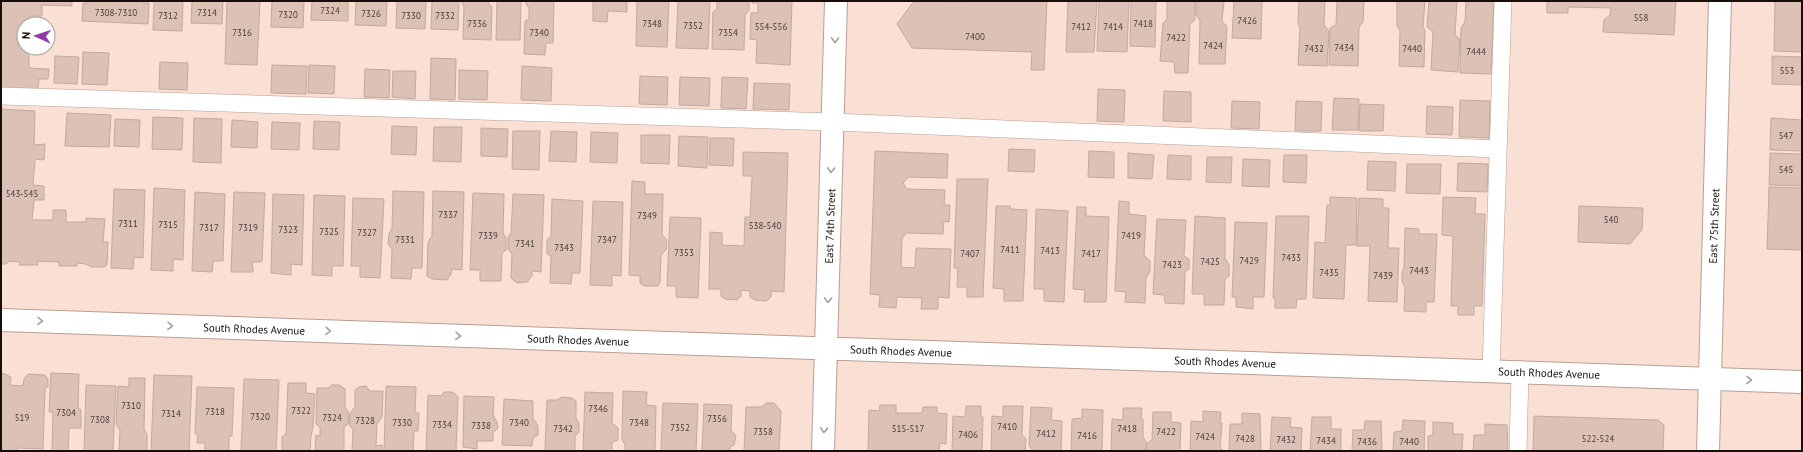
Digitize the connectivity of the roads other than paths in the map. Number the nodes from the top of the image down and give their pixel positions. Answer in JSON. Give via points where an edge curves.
{"nodes":[{"id":1,"x":836,"y":1,"type":"edge"},
{"id":2,"x":1503,"y":1,"type":"edge"},
{"id":3,"x":1720,"y":1,"type":"edge"},
{"id":4,"x":1,"y":96,"type":"edge"},
{"id":5,"x":833,"y":122,"type":"junction"},
{"id":6,"x":1498,"y":149,"type":"junction"},
{"id":7,"x":1,"y":320,"type":"edge"},
{"id":8,"x":826,"y":348,"type":"junction"},
{"id":9,"x":1491,"y":371,"type":"junction"},
{"id":10,"x":1520,"y":372,"type":"junction"},
{"id":11,"x":1710,"y":379,"type":"junction"},
{"id":12,"x":1802,"y":382,"type":"edge"},
{"id":13,"x":823,"y":451,"type":"edge"},
{"id":14,"x":1518,"y":451,"type":"edge"},
{"id":15,"x":1708,"y":451,"type":"edge"}],
"edges":[{"from":1,"to":5,"type":"street","name":"East 74th Street","one_way":true},
{"from":2,"to":6,"type":"lane"},
{"from":3,"to":11,"type":"street","name":"East 75th Street"},
{"from":4,"to":5,"type":"lane"},
{"from":5,"to":6,"type":"lane"},
{"from":5,"to":8,"type":"street","name":"East 74th Street","one_way":true},
{"from":6,"to":9,"type":"lane"},
{"from":7,"to":8,"type":"street","name":"South Rhodes Avenue","one_way":true},
{"from":8,"to":9,"type":"street","name":"South Rhodes Avenue"},
{"from":8,"to":13,"type":"street","name":"East 74th Street","one_way":true},
{"from":9,"to":10,"type":"street","name":"South Rhodes Avenue"},
{"from":10,"to":11,"type":"street","name":"South Rhodes Avenue"},
{"from":10,"to":14,"type":"lane"},
{"from":11,"to":12,"type":"street","name":"South Rhodes Avenue","one_way":true},
{"from":11,"to":15,"type":"street","name":"East 75th Street"}]}
